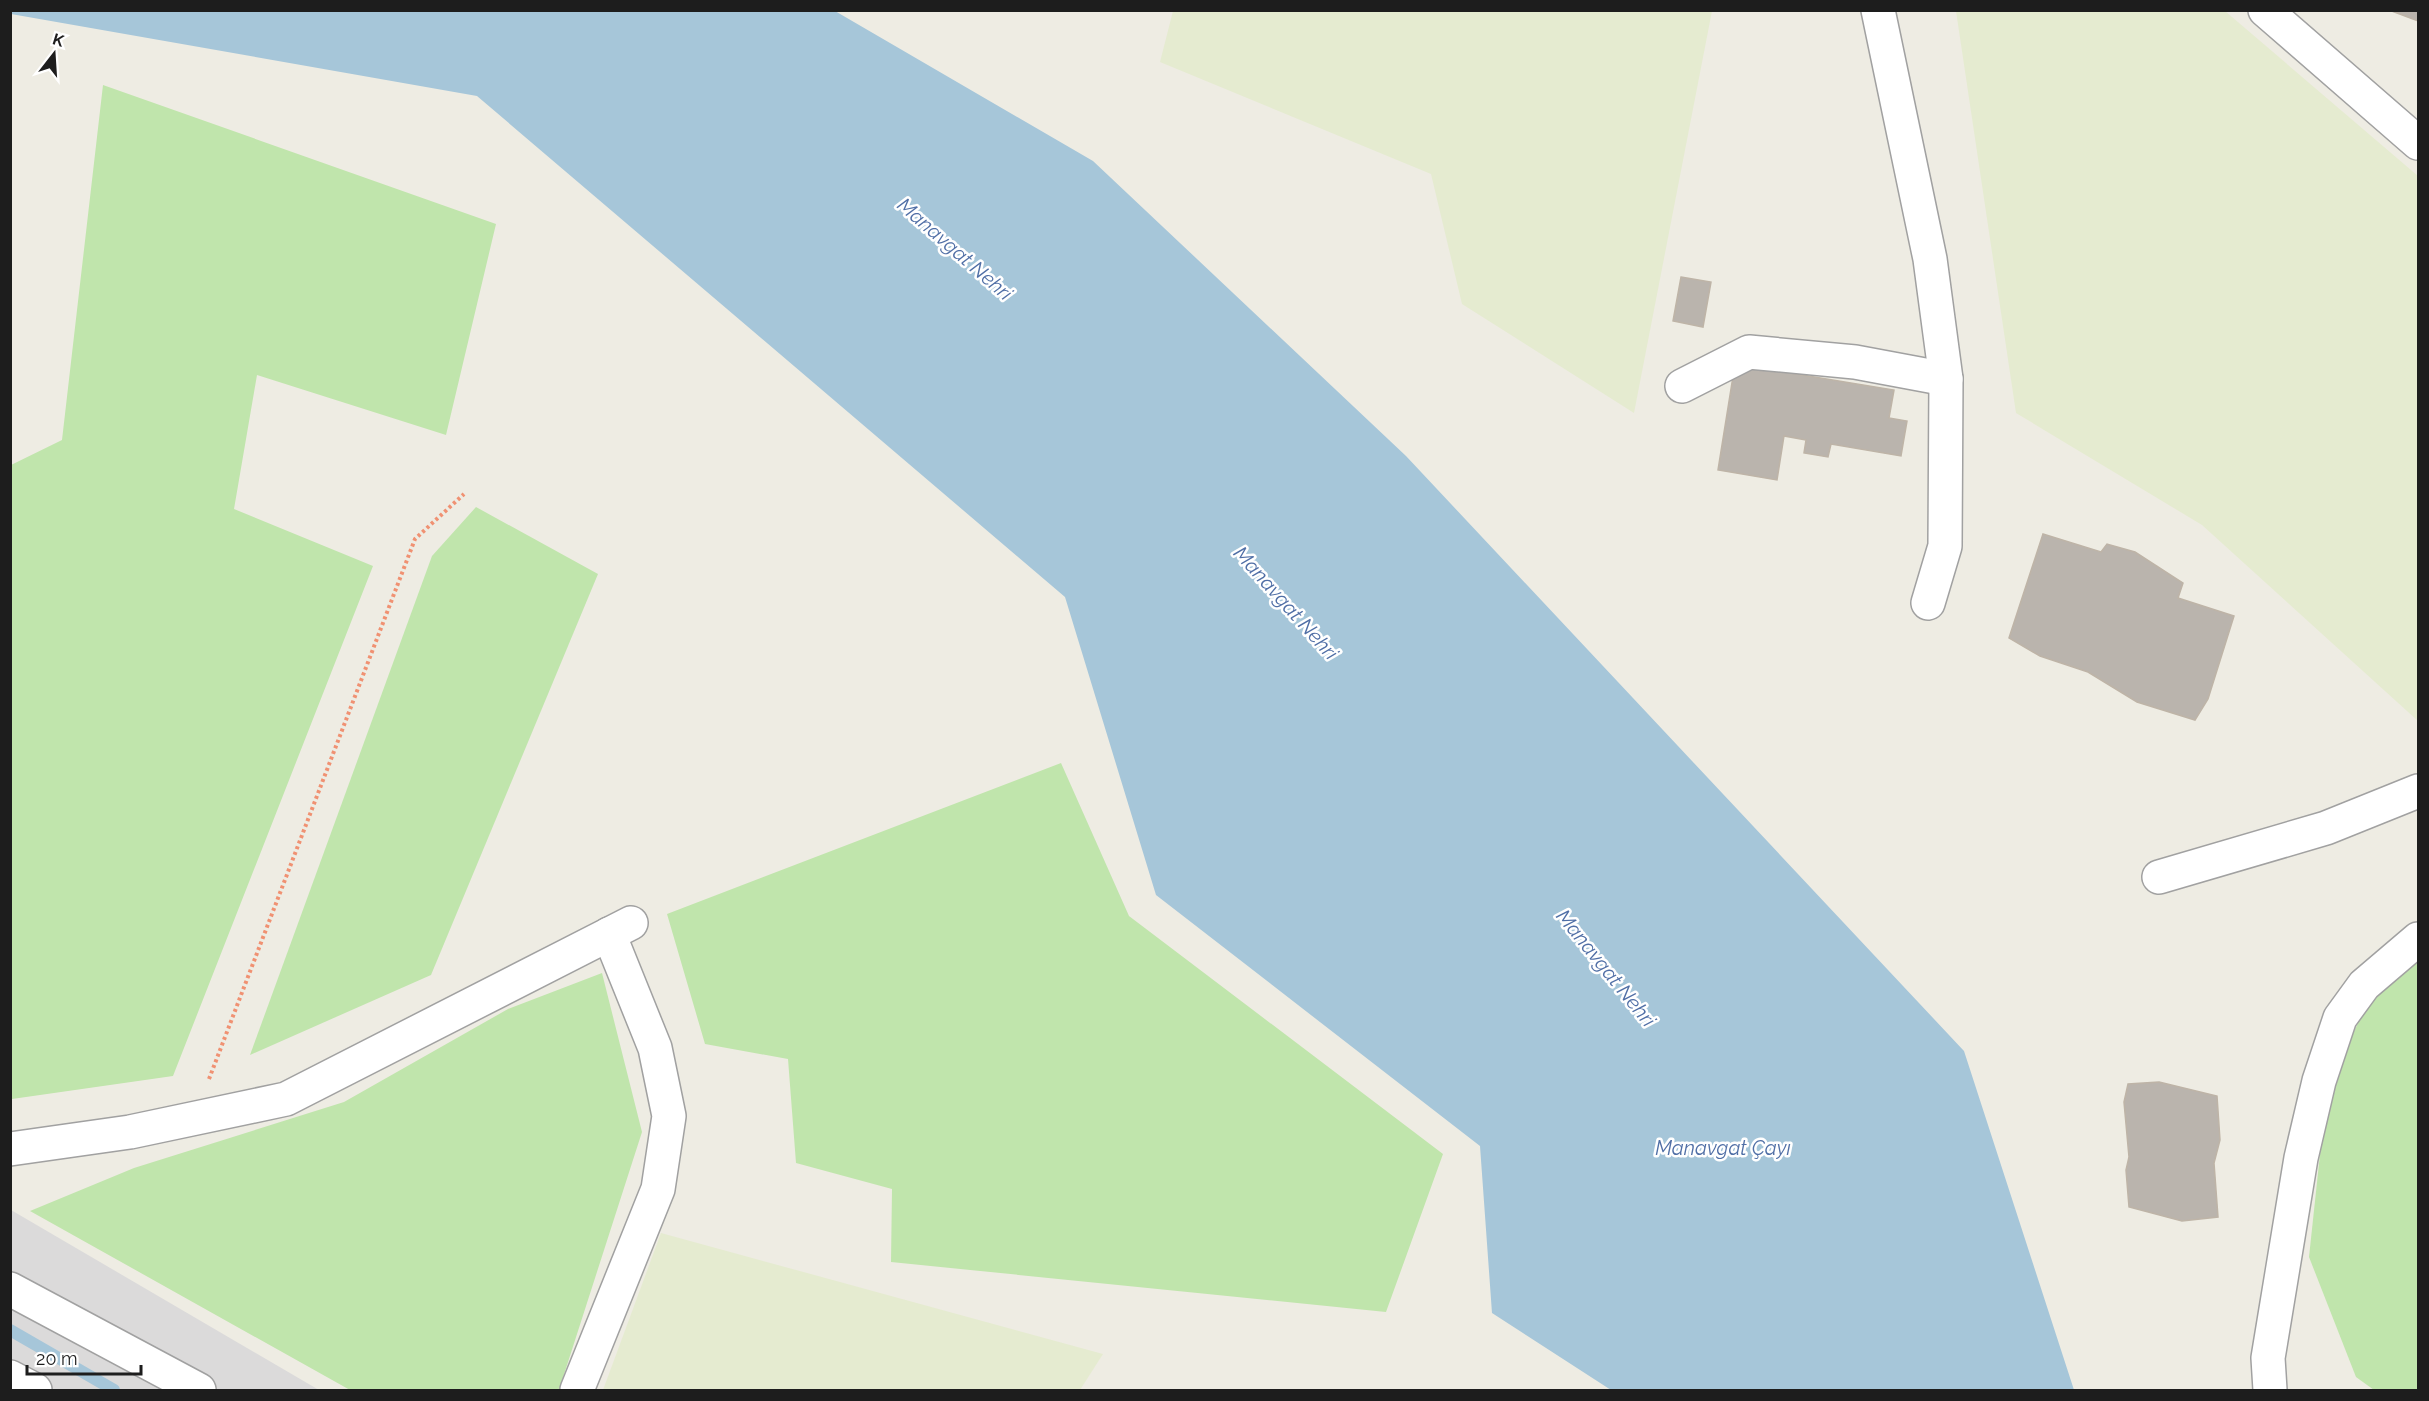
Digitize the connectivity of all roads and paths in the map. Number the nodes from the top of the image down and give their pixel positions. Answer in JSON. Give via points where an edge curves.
{"nodes":[{"id":1,"x":1878,"y":10,"type":"edge"},
{"id":2,"x":2265,"y":10,"type":"edge"},
{"id":3,"x":2418,"y":144,"type":"edge"},
{"id":4,"x":1946,"y":379,"type":"junction"},
{"id":5,"x":1682,"y":386,"type":"dead end"},
{"id":6,"x":464,"y":495,"type":"dead end"},
{"id":7,"x":1928,"y":603,"type":"dead end"},
{"id":8,"x":2418,"y":791,"type":"edge"},
{"id":9,"x":2159,"y":877,"type":"dead end"},
{"id":10,"x":2418,"y":939,"type":"edge"},
{"id":11,"x":194,"y":1118,"type":"junction"},
{"id":12,"x":10,"y":1149,"type":"edge"},
{"id":13,"x":10,"y":1289,"type":"edge"},
{"id":14,"x":10,"y":1377,"type":"edge"},
{"id":15,"x":35,"y":1390,"type":"edge"},
{"id":16,"x":199,"y":1390,"type":"edge"},
{"id":17,"x":577,"y":1390,"type":"edge"},
{"id":18,"x":2270,"y":1390,"type":"edge"}],
"edges":[{"from":1,"to":4,"type":"street","via":[[1930,259]]},
{"from":2,"to":3,"type":"street"},
{"from":4,"to":5,"type":"street","via":[[1855,362],[1749,352]]},
{"from":4,"to":7,"type":"street","via":[[1945,546]]},
{"from":6,"to":11,"type":"path","via":[[415,539]]},
{"from":8,"to":9,"type":"street","via":[[2326,828]]},
{"from":10,"to":18,"type":"street","via":[[2364,985],[2340,1018],[2319,1081],[2301,1158],[2268,1358]]},
{"from":11,"to":12,"type":"street","via":[[130,1132]]},
{"from":11,"to":17,"type":"street","via":[[286,1099],[620,928],[655,1048],[669,1116],[658,1189]]},
{"from":13,"to":16,"type":"street"},
{"from":14,"to":15,"type":"street"}]}
